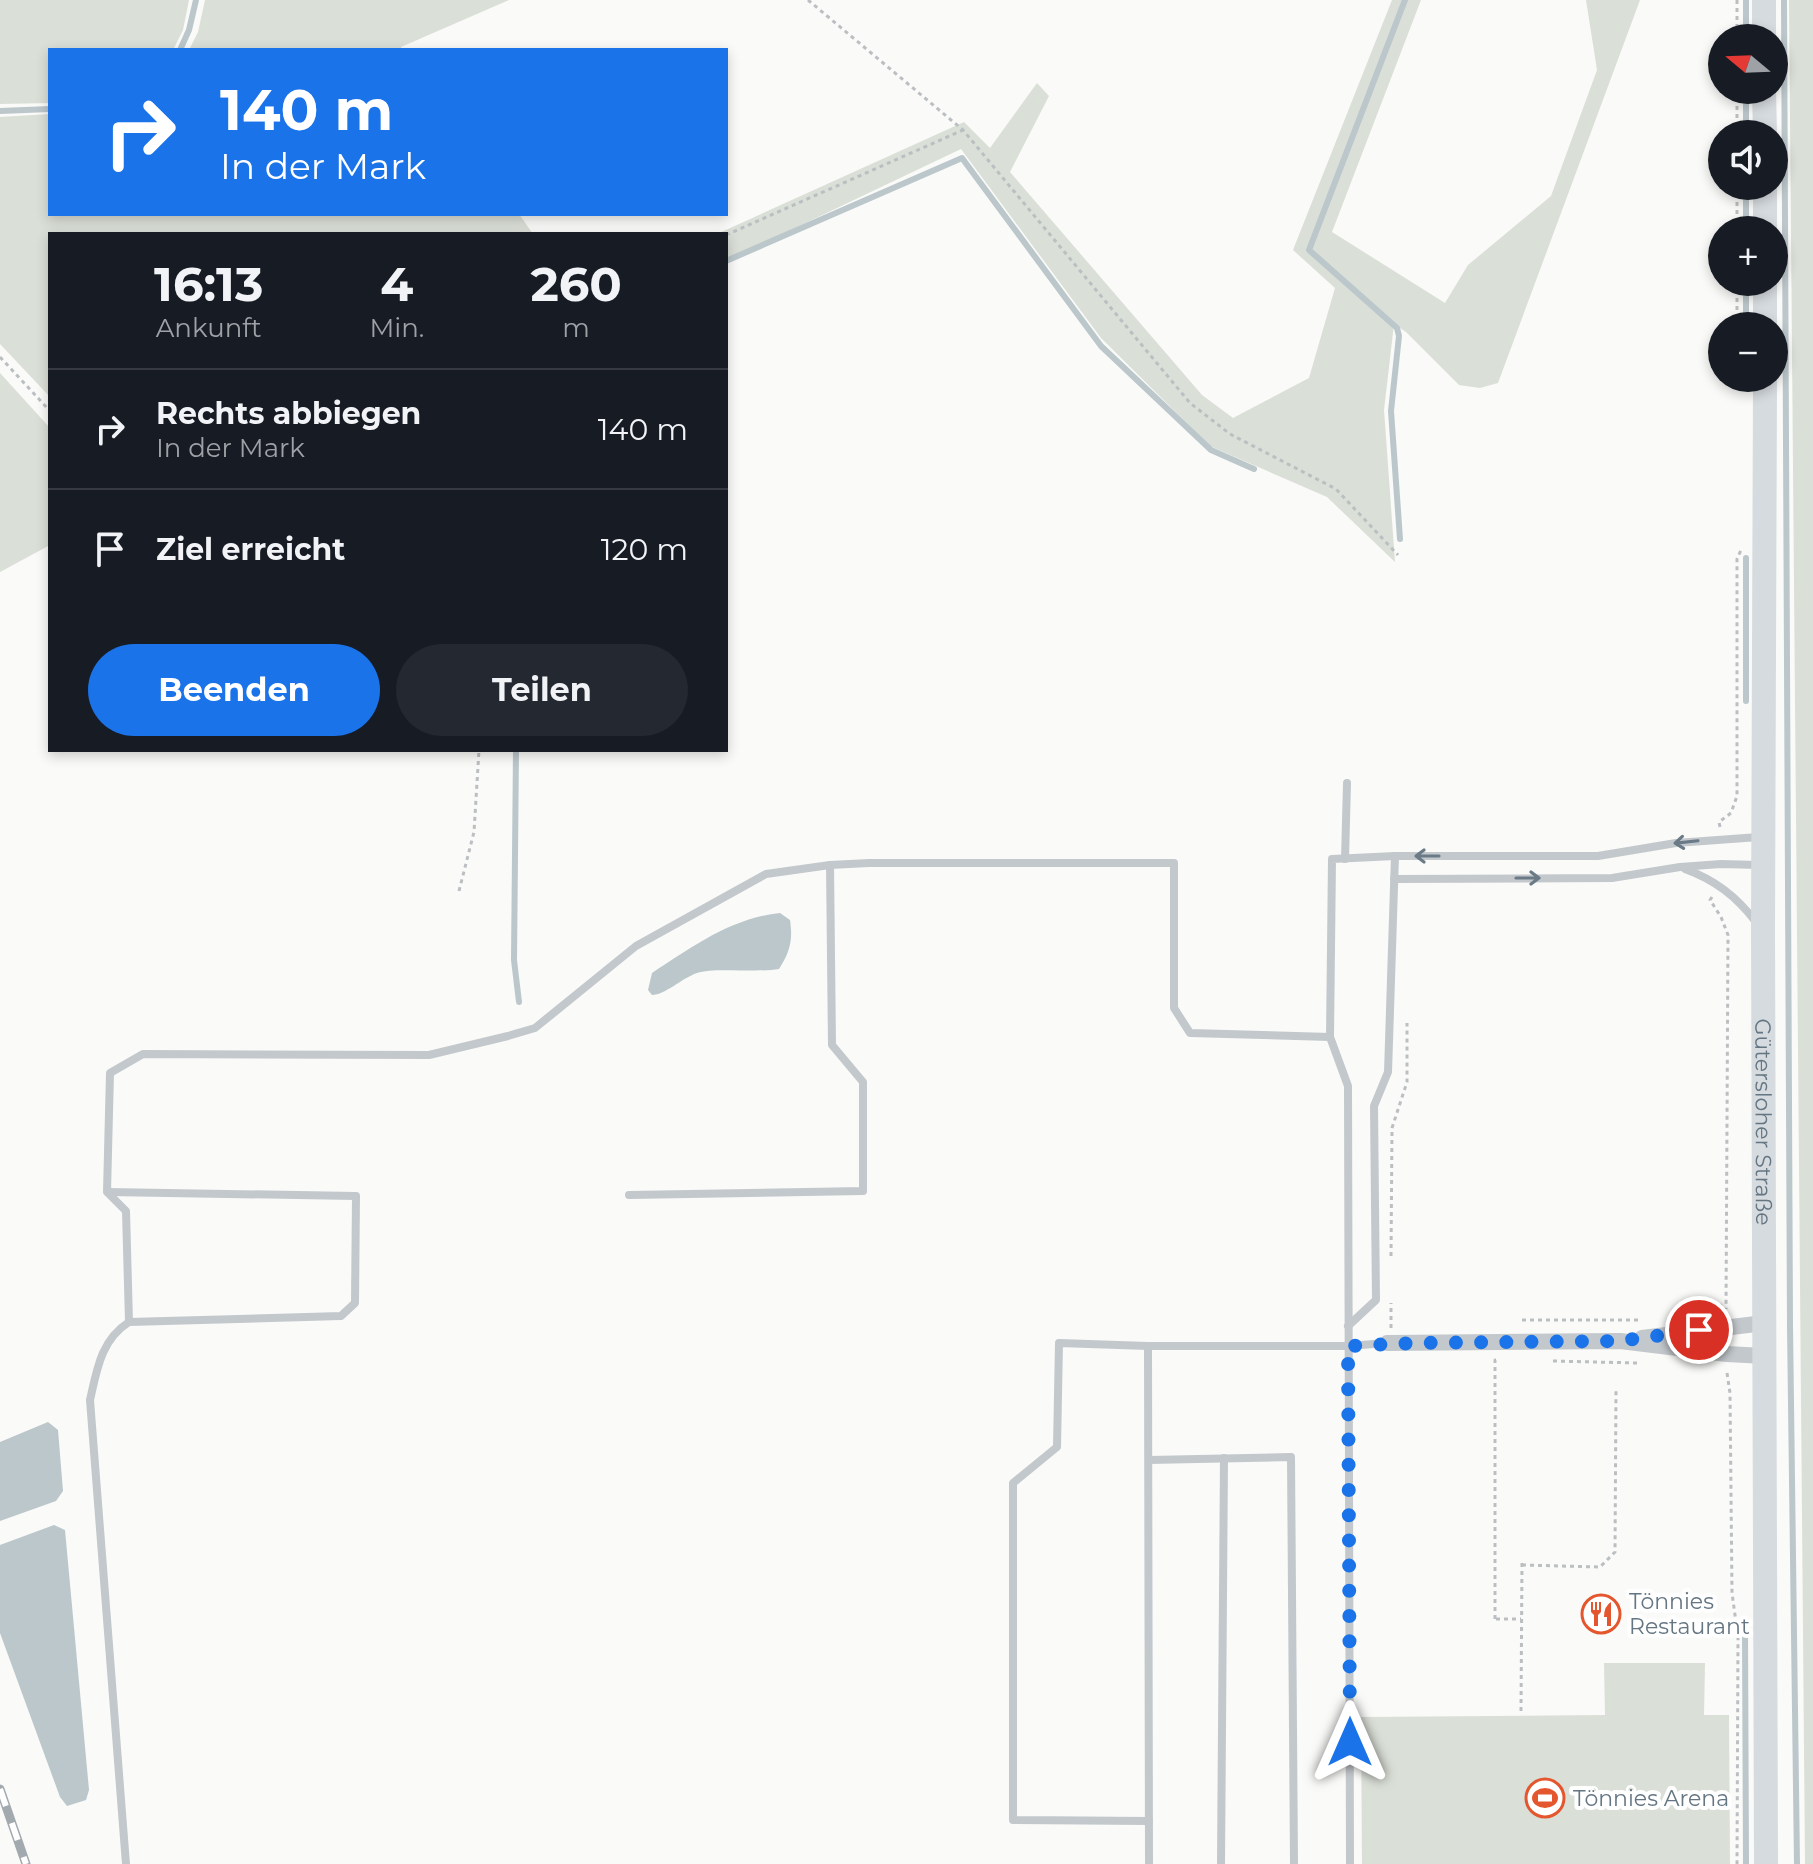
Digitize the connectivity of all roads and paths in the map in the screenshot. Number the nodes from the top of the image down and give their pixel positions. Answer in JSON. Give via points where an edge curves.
{"nodes":[{"id":1,"x":808,"y":0,"type":"edge"},
{"id":2,"x":1737,"y":0,"type":"edge"},
{"id":3,"x":1764,"y":0,"type":"edge"},
{"id":4,"x":1737,"y":24,"type":"edge"},
{"id":5,"x":1764,"y":24,"type":"edge"},
{"id":6,"x":963,"y":130,"type":"junction"},
{"id":7,"x":728,"y":234,"type":"edge"},
{"id":8,"x":0,"y":357,"type":"edge"},
{"id":9,"x":1765,"y":392,"type":"edge"},
{"id":10,"x":48,"y":409,"type":"edge"},
{"id":11,"x":1398,"y":555,"type":"dead end"},
{"id":12,"x":479,"y":752,"type":"edge"},
{"id":13,"x":1347,"y":783,"type":"dead end"},
{"id":14,"x":1764,"y":837,"type":"junction"},
{"id":15,"x":1395,"y":856,"type":"junction"},
{"id":16,"x":1345,"y":859,"type":"junction"},
{"id":17,"x":830,"y":865,"type":"junction"},
{"id":18,"x":1763,"y":865,"type":"junction"},
{"id":19,"x":1680,"y":867,"type":"junction"},
{"id":20,"x":1394,"y":879,"type":"junction"},
{"id":21,"x":459,"y":891,"type":"dead end"},
{"id":22,"x":1710,"y":900,"type":"dead end"},
{"id":23,"x":1763,"y":931,"type":"junction"},
{"id":24,"x":1407,"y":1023,"type":"dead end"},
{"id":25,"x":1330,"y":1037,"type":"junction"},
{"id":26,"x":107,"y":1192,"type":"junction"},
{"id":27,"x":629,"y":1195,"type":"dead end"},
{"id":28,"x":1391,"y":1266,"type":"dead end"},
{"id":29,"x":1391,"y":1297,"type":"dead end"},
{"id":30,"x":1712,"y":1311,"type":"dead end"},
{"id":31,"x":1522,"y":1320,"type":"dead end"},
{"id":32,"x":1640,"y":1320,"type":"dead end"},
{"id":33,"x":129,"y":1322,"type":"junction"},
{"id":34,"x":1764,"y":1323,"type":"junction"},
{"id":35,"x":1348,"y":1326,"type":"junction"},
{"id":36,"x":1620,"y":1341,"type":"junction"},
{"id":37,"x":1389,"y":1343,"type":"junction"},
{"id":38,"x":1148,"y":1346,"type":"junction"},
{"id":39,"x":1348,"y":1346,"type":"junction"},
{"id":40,"x":1764,"y":1356,"type":"junction"},
{"id":41,"x":1508,"y":1360,"type":"dead end"},
{"id":42,"x":1548,"y":1361,"type":"dead end"},
{"id":43,"x":1638,"y":1363,"type":"dead end"},
{"id":44,"x":1718,"y":1373,"type":"dead end"},
{"id":45,"x":1616,"y":1390,"type":"dead end"},
{"id":46,"x":1224,"y":1458,"type":"junction"},
{"id":47,"x":1149,"y":1460,"type":"junction"},
{"id":48,"x":1521,"y":1619,"type":"junction"},
{"id":49,"x":1521,"y":1711,"type":"dead end"},
{"id":50,"x":1149,"y":1821,"type":"junction"},
{"id":51,"x":126,"y":1864,"type":"edge"},
{"id":52,"x":1149,"y":1864,"type":"edge"},
{"id":53,"x":1221,"y":1864,"type":"edge"},
{"id":54,"x":1294,"y":1864,"type":"edge"},
{"id":55,"x":1350,"y":1864,"type":"edge"},
{"id":56,"x":1737,"y":1864,"type":"edge"},
{"id":57,"x":1766,"y":1864,"type":"edge"}],
"edges":[{"from":1,"to":6,"type":"path"},
{"from":2,"to":4,"type":"path"},
{"from":3,"to":5,"type":"main road"},
{"from":6,"to":7,"type":"path"},
{"from":6,"to":11,"type":"path","via":[[1190,403],[1230,434],[1336,489]]},
{"from":8,"to":10,"type":"path"},
{"from":9,"to":14,"type":"main road","name":"Gütersloher Straße"},
{"from":12,"to":21,"type":"path","via":[[474,832]]},
{"from":13,"to":16,"type":"lane"},
{"from":14,"to":15,"type":"lane","one_way":true,"via":[[1676,843],[1598,856]]},
{"from":14,"to":18,"type":"main road","name":"Gütersloher Straße"},
{"from":15,"to":16,"type":"lane"},
{"from":15,"to":20,"type":"lane"},
{"from":16,"to":25,"type":"lane","via":[[1332,859]]},
{"from":17,"to":25,"type":"lane","via":[[1174,863],[1174,1008],[1190,1033]]},
{"from":17,"to":26,"type":"lane","via":[[766,874],[636,946],[535,1028],[508,1036],[429,1055],[143,1054],[110,1073]]},
{"from":17,"to":27,"type":"lane","via":[[832,1045],[863,1082],[863,1191]]},
{"from":18,"to":19,"type":"lane"},
{"from":18,"to":23,"type":"main road","name":"Gütersloher Straße"},
{"from":20,"to":19,"type":"lane","one_way":true,"via":[[1612,878]]},
{"from":19,"to":23,"type":"lane","via":[[1718,883]]},
{"from":20,"to":35,"type":"lane","via":[[1388,1072],[1374,1106],[1376,1300]]},
{"from":22,"to":30,"type":"path","via":[[1728,935],[1726,1301]]},
{"from":23,"to":34,"type":"main road","name":"Gütersloher Straße"},
{"from":24,"to":28,"type":"path","via":[[1407,1082],[1392,1128]]},
{"from":25,"to":35,"type":"lane","via":[[1348,1086]]},
{"from":26,"to":33,"type":"lane","via":[[126,1211]]},
{"from":26,"to":33,"type":"lane","via":[[356,1196],[355,1303],[341,1316]]},
{"from":29,"to":37,"type":"path"},
{"from":31,"to":32,"type":"path"},
{"from":33,"to":51,"type":"lane","via":[[115,1331],[100,1355],[90,1400]]},
{"from":34,"to":36,"type":"street"},
{"from":34,"to":40,"type":"main road","name":"Gütersloher Straße"},
{"from":35,"to":39,"type":"lane"},
{"from":36,"to":37,"type":"street"},
{"from":36,"to":40,"type":"street"},
{"from":37,"to":39,"type":"lane"},
{"from":38,"to":39,"type":"lane"},
{"from":38,"to":47,"type":"lane"},
{"from":38,"to":50,"type":"lane","via":[[1059,1343],[1057,1447],[1013,1483],[1013,1820]]},
{"from":39,"to":55,"type":"lane"},
{"from":40,"to":57,"type":"main road","name":"Gütersloher Straße"},
{"from":41,"to":48,"type":"path","via":[[1495,1360],[1494,1619]]},
{"from":42,"to":43,"type":"path"},
{"from":44,"to":56,"type":"path","via":[[1727,1376],[1730,1393],[1732,1593],[1738,1637]]},
{"from":45,"to":48,"type":"path","via":[[1615,1552],[1600,1567],[1522,1562]]},
{"from":46,"to":47,"type":"lane"},
{"from":46,"to":53,"type":"lane"},
{"from":46,"to":54,"type":"lane","via":[[1291,1457]]},
{"from":47,"to":50,"type":"lane"},
{"from":48,"to":49,"type":"path"},
{"from":50,"to":52,"type":"lane"}]}
